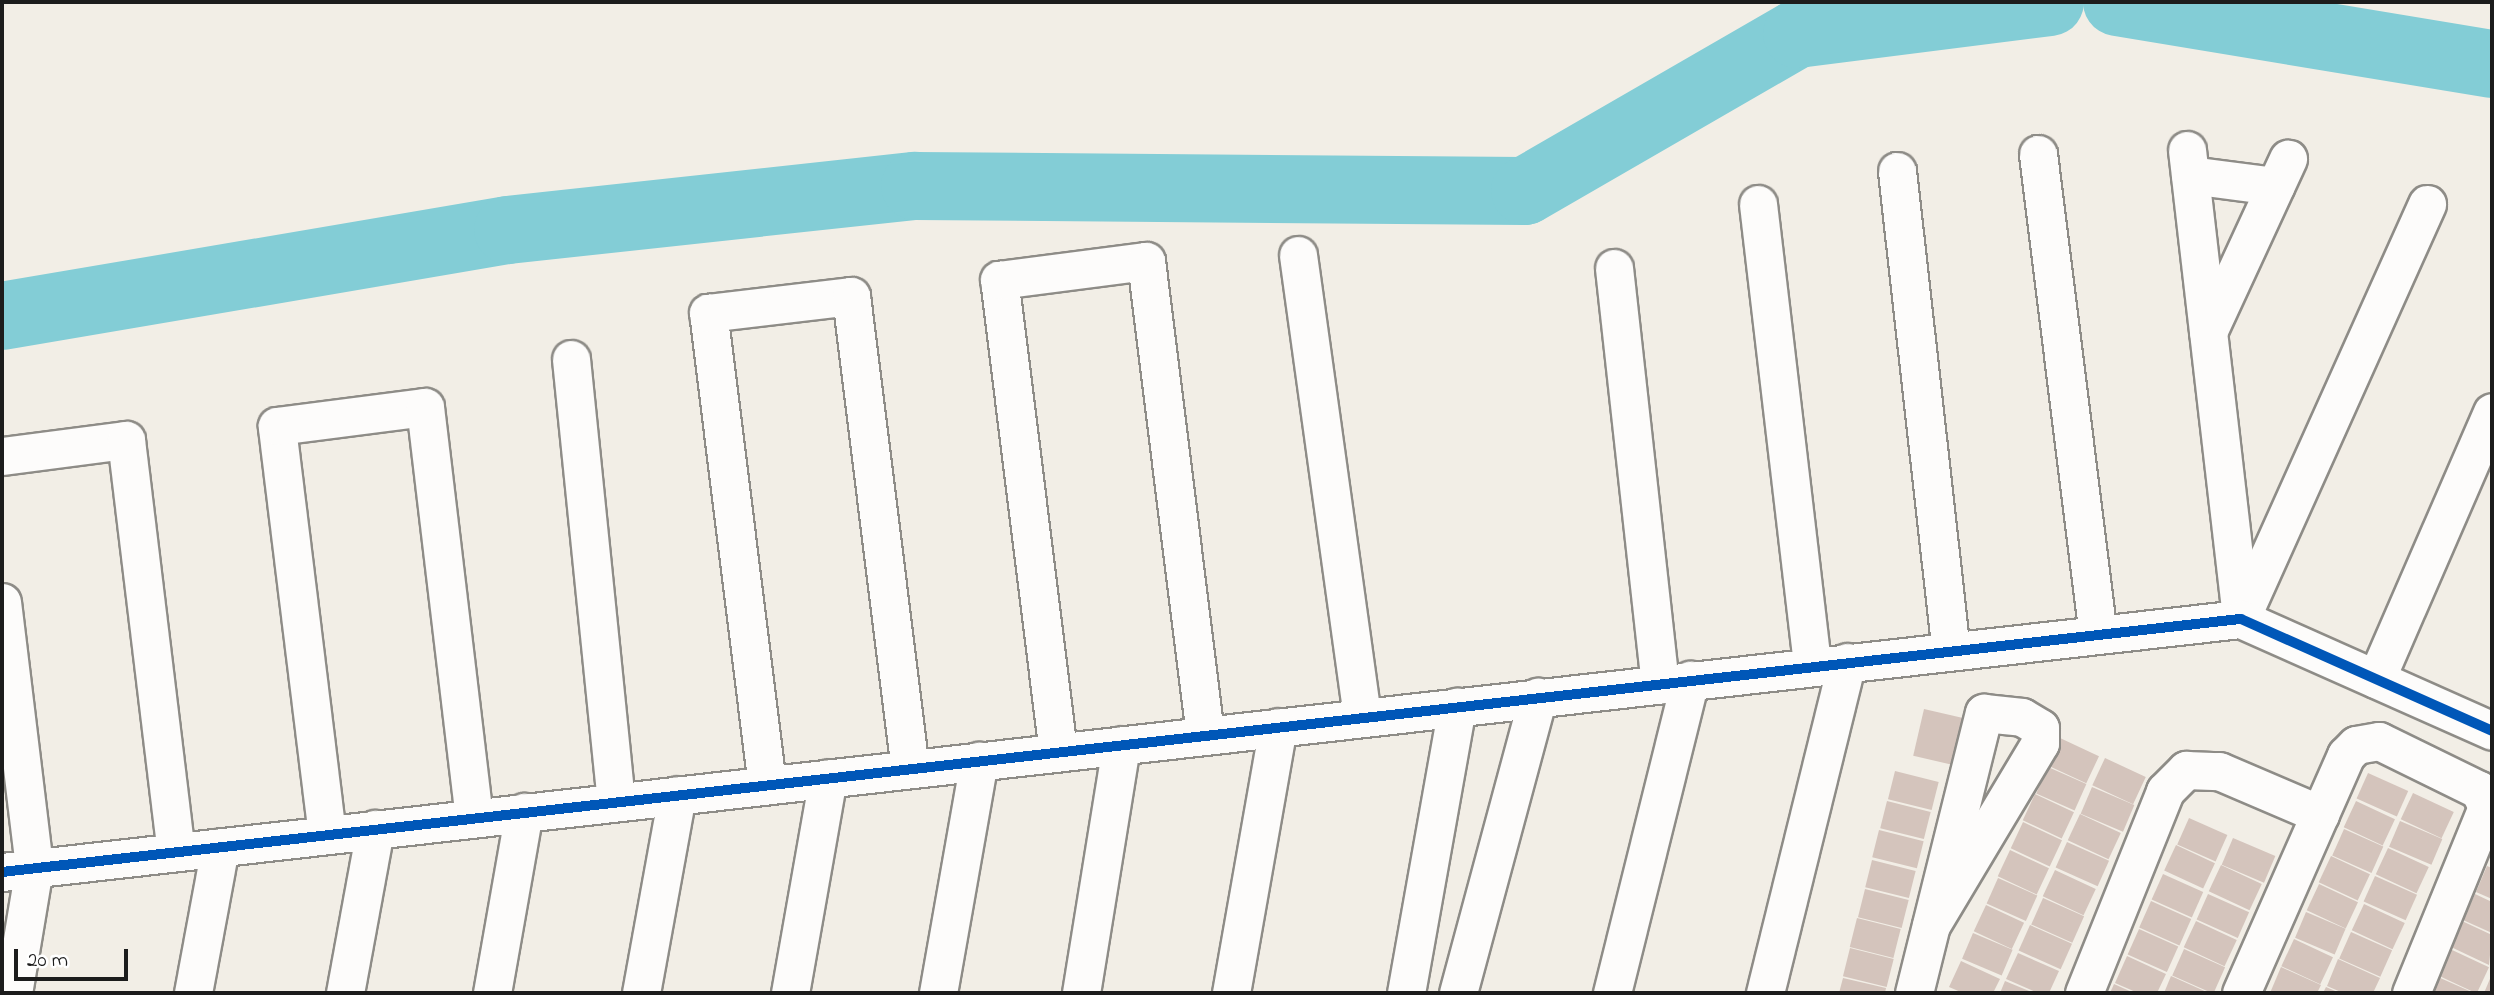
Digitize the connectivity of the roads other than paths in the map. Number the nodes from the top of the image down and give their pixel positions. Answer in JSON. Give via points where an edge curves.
{"nodes":[{"id":1,"x":2038,"y":154,"type":"dead end"},
{"id":2,"x":1897,"y":171,"type":"dead end"},
{"id":3,"x":1758,"y":204,"type":"dead end"},
{"id":4,"x":2427,"y":204,"type":"dead end"},
{"id":5,"x":1298,"y":255,"type":"dead end"},
{"id":6,"x":1614,"y":268,"type":"dead end"},
{"id":7,"x":2208,"y":332,"type":"junction"},
{"id":8,"x":571,"y":359,"type":"dead end"},
{"id":9,"x":2492,"y":412,"type":"edge"},
{"id":10,"x":2,"y":456,"type":"edge"},
{"id":11,"x":2,"y":602,"type":"edge"},
{"id":12,"x":2241,"y":619,"type":"junction"},
{"id":13,"x":2098,"y":634,"type":"junction"},
{"id":14,"x":1951,"y":651,"type":"junction"},
{"id":15,"x":1830,"y":664,"type":"junction"},
{"id":16,"x":2376,"y":679,"type":"junction"},
{"id":17,"x":1675,"y":682,"type":"junction"},
{"id":18,"x":1538,"y":697,"type":"junction"},
{"id":19,"x":1457,"y":706,"type":"junction"},
{"id":20,"x":1362,"y":717,"type":"junction"},
{"id":21,"x":1278,"y":727,"type":"junction"},
{"id":22,"x":2492,"y":731,"type":"edge"},
{"id":23,"x":1205,"y":735,"type":"junction"},
{"id":24,"x":1121,"y":745,"type":"junction"},
{"id":25,"x":1058,"y":752,"type":"junction"},
{"id":26,"x":979,"y":761,"type":"junction"},
{"id":27,"x":910,"y":769,"type":"junction"},
{"id":28,"x":828,"y":778,"type":"junction"},
{"id":29,"x":767,"y":785,"type":"junction"},
{"id":30,"x":677,"y":795,"type":"junction"},
{"id":31,"x":616,"y":802,"type":"junction"},
{"id":32,"x":524,"y":813,"type":"junction"},
{"id":33,"x":2320,"y":814,"type":"junction"},
{"id":34,"x":474,"y":818,"type":"junction"},
{"id":35,"x":374,"y":830,"type":"junction"},
{"id":36,"x":327,"y":835,"type":"junction"},
{"id":37,"x":220,"y":847,"type":"junction"},
{"id":38,"x":176,"y":852,"type":"junction"},
{"id":39,"x":18,"y":870,"type":"edge"},
{"id":40,"x":1931,"y":925,"type":"junction"},
{"id":41,"x":13,"y":993,"type":"edge"},
{"id":42,"x":193,"y":993,"type":"edge"},
{"id":43,"x":345,"y":993,"type":"edge"},
{"id":44,"x":492,"y":993,"type":"edge"},
{"id":45,"x":641,"y":993,"type":"edge"},
{"id":46,"x":790,"y":993,"type":"edge"},
{"id":47,"x":939,"y":993,"type":"edge"},
{"id":48,"x":1081,"y":993,"type":"edge"},
{"id":49,"x":1231,"y":993,"type":"edge"},
{"id":50,"x":1406,"y":993,"type":"edge"},
{"id":51,"x":1458,"y":993,"type":"edge"},
{"id":52,"x":1612,"y":993,"type":"edge"},
{"id":53,"x":1765,"y":993,"type":"edge"},
{"id":54,"x":1914,"y":993,"type":"edge"},
{"id":55,"x":2084,"y":993,"type":"edge"},
{"id":56,"x":2241,"y":993,"type":"edge"},
{"id":57,"x":2411,"y":993,"type":"edge"}],
"edges":[{"from":1,"to":13,"type":"street"},
{"from":2,"to":14,"type":"street"},
{"from":3,"to":15,"type":"street"},
{"from":4,"to":12,"type":"street"},
{"from":5,"to":20,"type":"street"},
{"from":6,"to":17,"type":"street"},
{"from":7,"to":7,"type":"street","via":[[2189,163],[2282,173]]},
{"from":7,"to":12,"type":"street"},
{"from":8,"to":31,"type":"street"},
{"from":9,"to":16,"type":"street"},
{"from":10,"to":38,"type":"street","via":[[126,440]]},
{"from":11,"to":39,"type":"street"},
{"from":12,"to":13,"type":"street"},
{"from":12,"to":16,"type":"street"},
{"from":13,"to":14,"type":"street"},
{"from":14,"to":15,"type":"street"},
{"from":15,"to":17,"type":"street"},
{"from":15,"to":53,"type":"street"},
{"from":16,"to":22,"type":"street"},
{"from":17,"to":18,"type":"street"},
{"from":17,"to":52,"type":"street"},
{"from":18,"to":19,"type":"street"},
{"from":18,"to":51,"type":"street"},
{"from":19,"to":20,"type":"street"},
{"from":19,"to":50,"type":"street"},
{"from":20,"to":21,"type":"street"},
{"from":21,"to":23,"type":"street"},
{"from":21,"to":49,"type":"street"},
{"from":23,"to":24,"type":"street"},
{"from":23,"to":25,"type":"street","via":[[1146,261],[999,279]]},
{"from":24,"to":25,"type":"street"},
{"from":24,"to":48,"type":"street"},
{"from":25,"to":26,"type":"street"},
{"from":26,"to":27,"type":"street"},
{"from":26,"to":47,"type":"street"},
{"from":27,"to":28,"type":"street"},
{"from":27,"to":29,"type":"street","via":[[851,296],[709,313]]},
{"from":28,"to":29,"type":"street"},
{"from":28,"to":46,"type":"street"},
{"from":29,"to":30,"type":"street"},
{"from":30,"to":31,"type":"street"},
{"from":30,"to":45,"type":"street"},
{"from":31,"to":32,"type":"street"},
{"from":32,"to":34,"type":"street"},
{"from":32,"to":44,"type":"street"},
{"from":33,"to":55,"type":"street","via":[[2219,771],[2186,770],[2165,791]]},
{"from":33,"to":56,"type":"street"},
{"from":33,"to":57,"type":"street","via":[[2346,754],[2365,742],[2379,741],[2479,790],[2487,807],[2486,818]]},
{"from":34,"to":35,"type":"street"},
{"from":34,"to":36,"type":"street","via":[[425,407],[277,426]]},
{"from":35,"to":36,"type":"street"},
{"from":35,"to":43,"type":"street"},
{"from":36,"to":37,"type":"street"},
{"from":37,"to":38,"type":"street"},
{"from":37,"to":42,"type":"street"},
{"from":38,"to":39,"type":"street"},
{"from":39,"to":41,"type":"street"},
{"from":40,"to":40,"type":"street","via":[[2040,743],[2040,728],[2022,717],[1984,713]]},
{"from":40,"to":54,"type":"street"}]}
